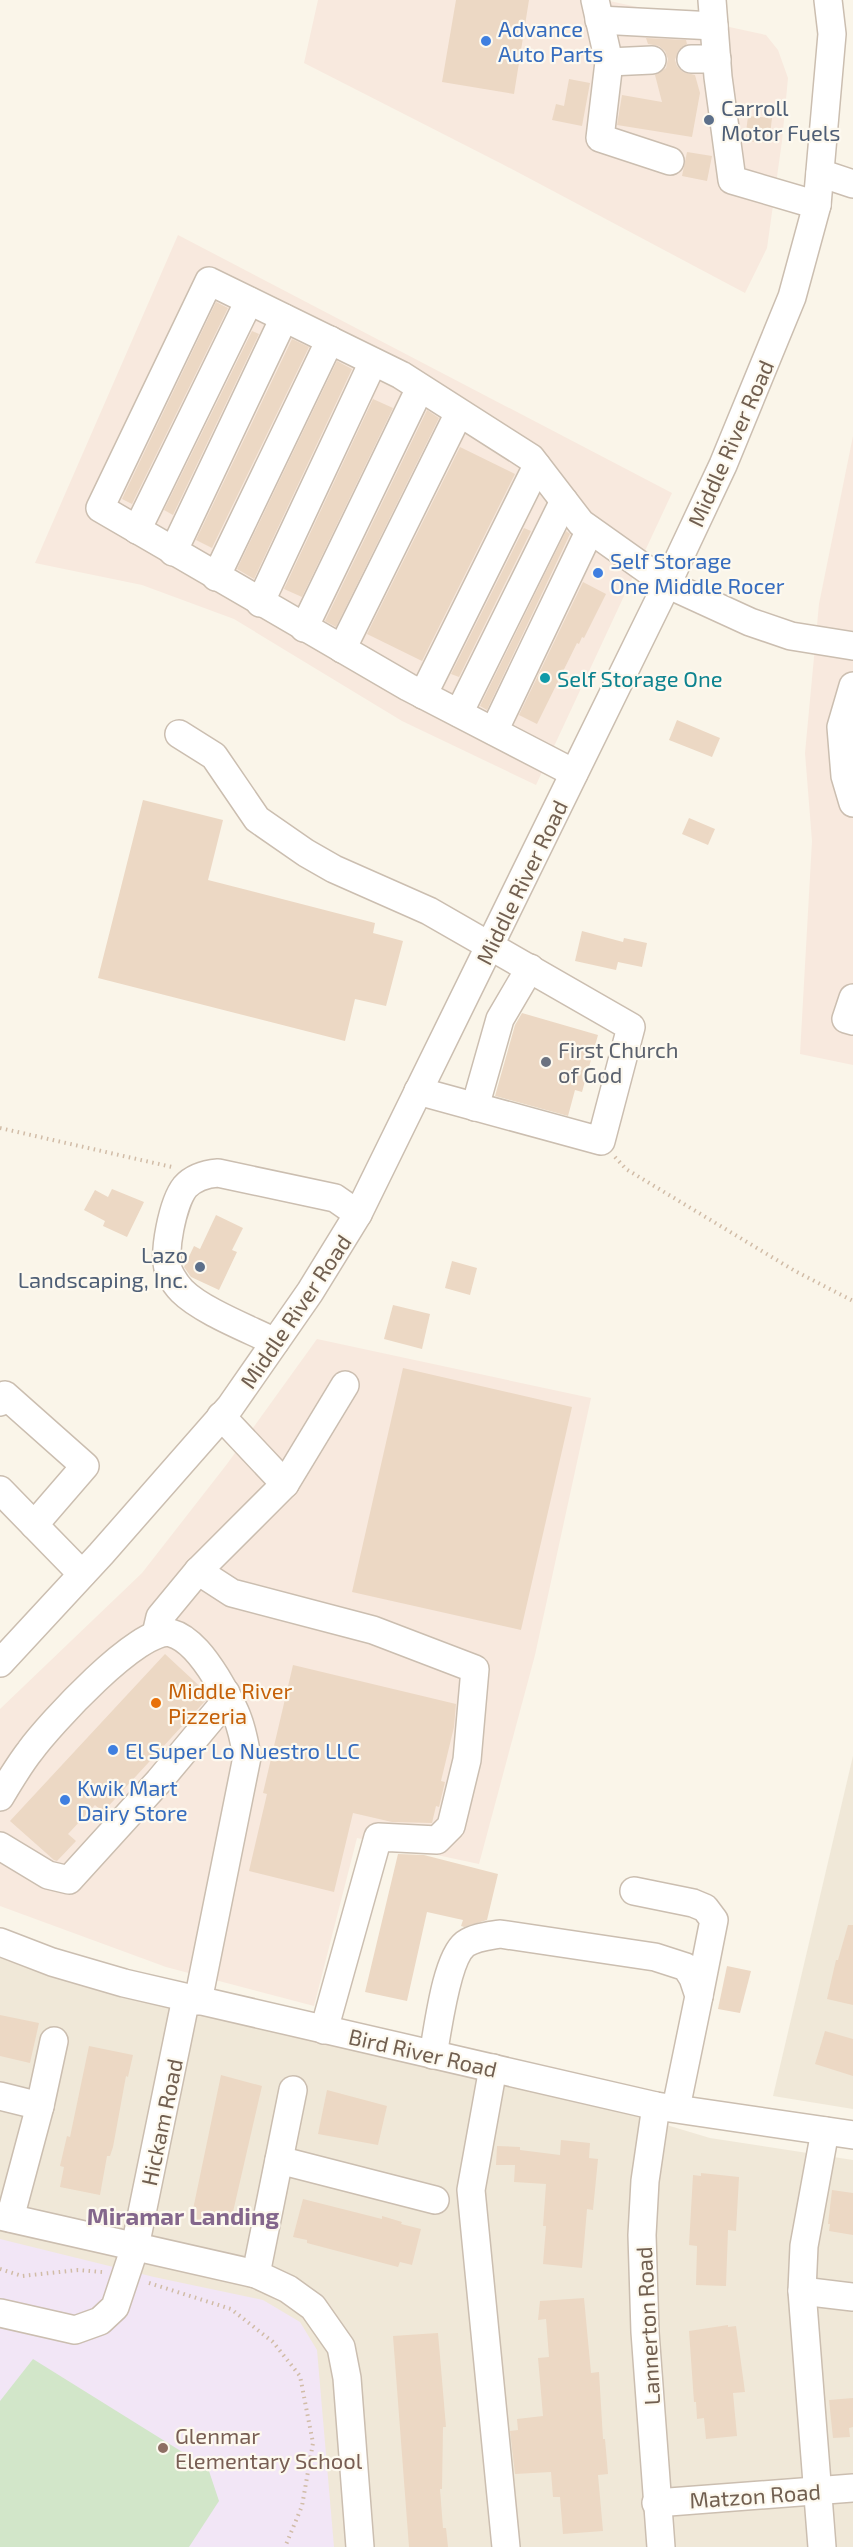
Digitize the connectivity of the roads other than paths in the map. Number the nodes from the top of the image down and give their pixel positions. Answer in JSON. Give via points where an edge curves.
{"nodes":[{"id":1,"x":828,"y":0,"type":"edge"},
{"id":2,"x":597,"y":10,"type":"edge"},
{"id":3,"x":713,"y":13,"type":"edge"},
{"id":4,"x":652,"y":60,"type":"dead end"},
{"id":5,"x":609,"y":62,"type":"junction"},
{"id":6,"x":670,"y":161,"type":"dead end"},
{"id":7,"x":820,"y":173,"type":"junction"},
{"id":8,"x":853,"y":184,"type":"edge"},
{"id":9,"x":817,"y":205,"type":"junction"},
{"id":10,"x":249,"y":301,"type":"junction"},
{"id":11,"x":284,"y":318,"type":"junction"},
{"id":12,"x":330,"y":340,"type":"junction"},
{"id":13,"x":374,"y":362,"type":"junction"},
{"id":14,"x":420,"y":387,"type":"junction"},
{"id":15,"x":459,"y":413,"type":"junction"},
{"id":16,"x":537,"y":466,"type":"junction"},
{"id":17,"x":564,"y":501,"type":"junction"},
{"id":18,"x":137,"y":530,"type":"junction"},
{"id":19,"x":590,"y":530,"type":"junction"},
{"id":20,"x":173,"y":552,"type":"junction"},
{"id":21,"x":216,"y":577,"type":"junction"},
{"id":22,"x":667,"y":584,"type":"junction"},
{"id":23,"x":260,"y":603,"type":"junction"},
{"id":24,"x":304,"y":628,"type":"junction"},
{"id":25,"x":853,"y":646,"type":"edge"},
{"id":26,"x":342,"y":649,"type":"junction"},
{"id":27,"x":423,"y":695,"type":"junction"},
{"id":28,"x":851,"y":698,"type":"edge"},
{"id":29,"x":459,"y":714,"type":"junction"},
{"id":30,"x":494,"y":731,"type":"junction"},
{"id":31,"x":179,"y":734,"type":"dead end"},
{"id":32,"x":574,"y":773,"type":"junction"},
{"id":33,"x":853,"y":803,"type":"edge"},
{"id":34,"x":490,"y":945,"type":"junction"},
{"id":35,"x":530,"y":968,"type":"junction"},
{"id":36,"x":853,"y":998,"type":"edge"},
{"id":37,"x":853,"y":1021,"type":"edge"},
{"id":38,"x":418,"y":1091,"type":"junction"},
{"id":39,"x":475,"y":1107,"type":"junction"},
{"id":40,"x":358,"y":1214,"type":"junction"},
{"id":41,"x":275,"y":1342,"type":"junction"},
{"id":42,"x":345,"y":1385,"type":"dead end"},
{"id":43,"x":0,"y":1402,"type":"edge"},
{"id":44,"x":221,"y":1416,"type":"junction"},
{"id":45,"x":285,"y":1484,"type":"junction"},
{"id":46,"x":0,"y":1490,"type":"edge"},
{"id":47,"x":34,"y":1525,"type":"junction"},
{"id":48,"x":198,"y":1571,"type":"junction"},
{"id":49,"x":82,"y":1574,"type":"junction"},
{"id":50,"x":156,"y":1634,"type":"junction"},
{"id":51,"x":0,"y":1663,"type":"edge"},
{"id":52,"x":226,"y":1693,"type":"junction"},
{"id":53,"x":0,"y":1797,"type":"edge"},
{"id":54,"x":0,"y":1846,"type":"edge"},
{"id":55,"x":634,"y":1891,"type":"dead end"},
{"id":56,"x":0,"y":1942,"type":"edge"},
{"id":57,"x":699,"y":1996,"type":"junction"},
{"id":58,"x":192,"y":2000,"type":"junction"},
{"id":59,"x":324,"y":2030,"type":"junction"},
{"id":60,"x":54,"y":2041,"type":"dead end"},
{"id":61,"x":433,"y":2055,"type":"junction"},
{"id":62,"x":493,"y":2068,"type":"junction"},
{"id":63,"x":293,"y":2091,"type":"dead end"},
{"id":64,"x":0,"y":2096,"type":"edge"},
{"id":65,"x":40,"y":2106,"type":"junction"},
{"id":66,"x":666,"y":2107,"type":"junction"},
{"id":67,"x":825,"y":2131,"type":"junction"},
{"id":68,"x":853,"y":2135,"type":"edge"},
{"id":69,"x":279,"y":2160,"type":"junction"},
{"id":70,"x":435,"y":2200,"type":"dead end"},
{"id":71,"x":5,"y":2217,"type":"edge"},
{"id":72,"x":135,"y":2247,"type":"junction"},
{"id":73,"x":256,"y":2274,"type":"junction"},
{"id":74,"x":802,"y":2291,"type":"junction"},
{"id":75,"x":853,"y":2297,"type":"edge"},
{"id":76,"x":0,"y":2313,"type":"edge"},
{"id":77,"x":853,"y":2488,"type":"edge"},
{"id":78,"x":818,"y":2491,"type":"junction"},
{"id":79,"x":656,"y":2503,"type":"junction"},
{"id":80,"x":360,"y":2547,"type":"edge"},
{"id":81,"x":506,"y":2547,"type":"edge"},
{"id":82,"x":661,"y":2547,"type":"edge"},
{"id":83,"x":822,"y":2547,"type":"edge"}],
"edges":[{"from":1,"to":7,"type":"street","name":"Middle River Road","via":[[832,34]]},
{"from":2,"to":3,"type":"street"},
{"from":2,"to":5,"type":"street"},
{"from":3,"to":9,"type":"street","via":[[704,59],[732,180]]},
{"from":4,"to":5,"type":"street"},
{"from":5,"to":6,"type":"street","via":[[600,138]]},
{"from":7,"to":8,"type":"street"},
{"from":7,"to":9,"type":"street","name":"Middle River Road"},
{"from":9,"to":22,"type":"street","name":"Middle River Road","via":[[792,297],[755,390]]},
{"from":10,"to":11,"type":"street"},
{"from":10,"to":18,"type":"street"},
{"from":10,"to":18,"type":"street","via":[[209,281],[99,508]]},
{"from":11,"to":12,"type":"street"},
{"from":11,"to":20,"type":"street"},
{"from":12,"to":13,"type":"street"},
{"from":12,"to":21,"type":"street"},
{"from":13,"to":14,"type":"street"},
{"from":13,"to":23,"type":"street"},
{"from":14,"to":15,"type":"street"},
{"from":14,"to":24,"type":"street"},
{"from":15,"to":16,"type":"street","via":[[531,458]]},
{"from":15,"to":26,"type":"street"},
{"from":16,"to":17,"type":"street"},
{"from":16,"to":27,"type":"street"},
{"from":17,"to":19,"type":"street"},
{"from":17,"to":29,"type":"street"},
{"from":18,"to":20,"type":"street"},
{"from":19,"to":22,"type":"street"},
{"from":19,"to":30,"type":"street"},
{"from":20,"to":21,"type":"street"},
{"from":21,"to":23,"type":"street"},
{"from":22,"to":25,"type":"street","via":[[791,636]]},
{"from":22,"to":32,"type":"street","name":"Middle River Road"},
{"from":23,"to":24,"type":"street"},
{"from":24,"to":26,"type":"street"},
{"from":26,"to":27,"type":"street"},
{"from":27,"to":29,"type":"street"},
{"from":28,"to":33,"type":"street","via":[[841,728],[845,776]]},
{"from":29,"to":30,"type":"street"},
{"from":30,"to":32,"type":"street"},
{"from":31,"to":34,"type":"street","via":[[214,756],[257,819],[296,846],[334,869],[429,910]]},
{"from":32,"to":34,"type":"street","name":"Middle River Road"},
{"from":34,"to":35,"type":"street"},
{"from":34,"to":38,"type":"street","name":"Middle River Road"},
{"from":35,"to":39,"type":"street","via":[[500,1019]]},
{"from":35,"to":39,"type":"street","via":[[630,1027],[601,1141]]},
{"from":36,"to":37,"type":"street","via":[[846,1019]]},
{"from":38,"to":39,"type":"street"},
{"from":38,"to":40,"type":"street","name":"Middle River Road"},
{"from":40,"to":41,"type":"street","name":"Middle River Road"},
{"from":40,"to":41,"type":"street","via":[[335,1198],[218,1173],[204,1174],[186,1187],[177,1200],[171,1221],[169,1270],[180,1289],[192,1300]]},
{"from":41,"to":44,"type":"street","name":"Middle River Road"},
{"from":42,"to":45,"type":"street"},
{"from":43,"to":47,"type":"street","via":[[5,1395],[85,1466]]},
{"from":44,"to":45,"type":"street"},
{"from":44,"to":49,"type":"street","name":"Middle River Road"},
{"from":45,"to":48,"type":"street"},
{"from":46,"to":47,"type":"street"},
{"from":47,"to":49,"type":"street"},
{"from":48,"to":50,"type":"street","via":[[160,1617]]},
{"from":48,"to":59,"type":"street","via":[[232,1593],[373,1630],[475,1670],[467,1760],[451,1826],[437,1840],[378,1837]]},
{"from":49,"to":51,"type":"street","name":"Middle River Road"},
{"from":50,"to":52,"type":"street","name":"Hickam Road","via":[[170,1633],[188,1643],[207,1663]]},
{"from":50,"to":53,"type":"street","via":[[111,1665],[50,1727]]},
{"from":52,"to":54,"type":"street","via":[[220,1708],[159,1781],[69,1880],[48,1875]]},
{"from":52,"to":58,"type":"street","name":"Hickam Road","via":[[243,1730],[247,1757]]},
{"from":55,"to":57,"type":"street","name":"Lannerton Road","via":[[693,1903],[705,1908],[714,1920]]},
{"from":56,"to":58,"type":"street","name":"Bird River Road","via":[[52,1962]]},
{"from":57,"to":61,"type":"street","via":[[686,1967],[655,1957],[500,1934],[482,1936],[466,1943],[451,1967]]},
{"from":57,"to":66,"type":"street","name":"Lannerton Road"},
{"from":58,"to":59,"type":"street","name":"Bird River Road"},
{"from":58,"to":72,"type":"street","name":"Hickam Road"},
{"from":59,"to":61,"type":"street","name":"Bird River Road"},
{"from":60,"to":65,"type":"street"},
{"from":61,"to":62,"type":"street","name":"Bird River Road"},
{"from":62,"to":66,"type":"street","name":"Bird River Road"},
{"from":62,"to":81,"type":"street","via":[[471,2190]]},
{"from":63,"to":69,"type":"street"},
{"from":64,"to":65,"type":"street"},
{"from":65,"to":71,"type":"street"},
{"from":66,"to":67,"type":"street","name":"Bird River Road"},
{"from":66,"to":79,"type":"street","name":"Lannerton Road","via":[[645,2181],[642,2235]]},
{"from":67,"to":68,"type":"street","name":"Bird River Road"},
{"from":67,"to":74,"type":"street","via":[[804,2246]]},
{"from":69,"to":70,"type":"street"},
{"from":69,"to":73,"type":"street"},
{"from":71,"to":72,"type":"street"},
{"from":72,"to":73,"type":"street"},
{"from":72,"to":76,"type":"street","name":"Hickam Road","via":[[115,2307],[100,2321],[75,2330]]},
{"from":73,"to":80,"type":"street","via":[[288,2289],[313,2307],[341,2347],[347,2378]]},
{"from":74,"to":75,"type":"street"},
{"from":74,"to":78,"type":"street"},
{"from":77,"to":78,"type":"street","name":"Matzon Road"},
{"from":78,"to":79,"type":"street","name":"Matzon Road"},
{"from":78,"to":83,"type":"street"},
{"from":79,"to":82,"type":"street","name":"Lannerton Road"}]}
